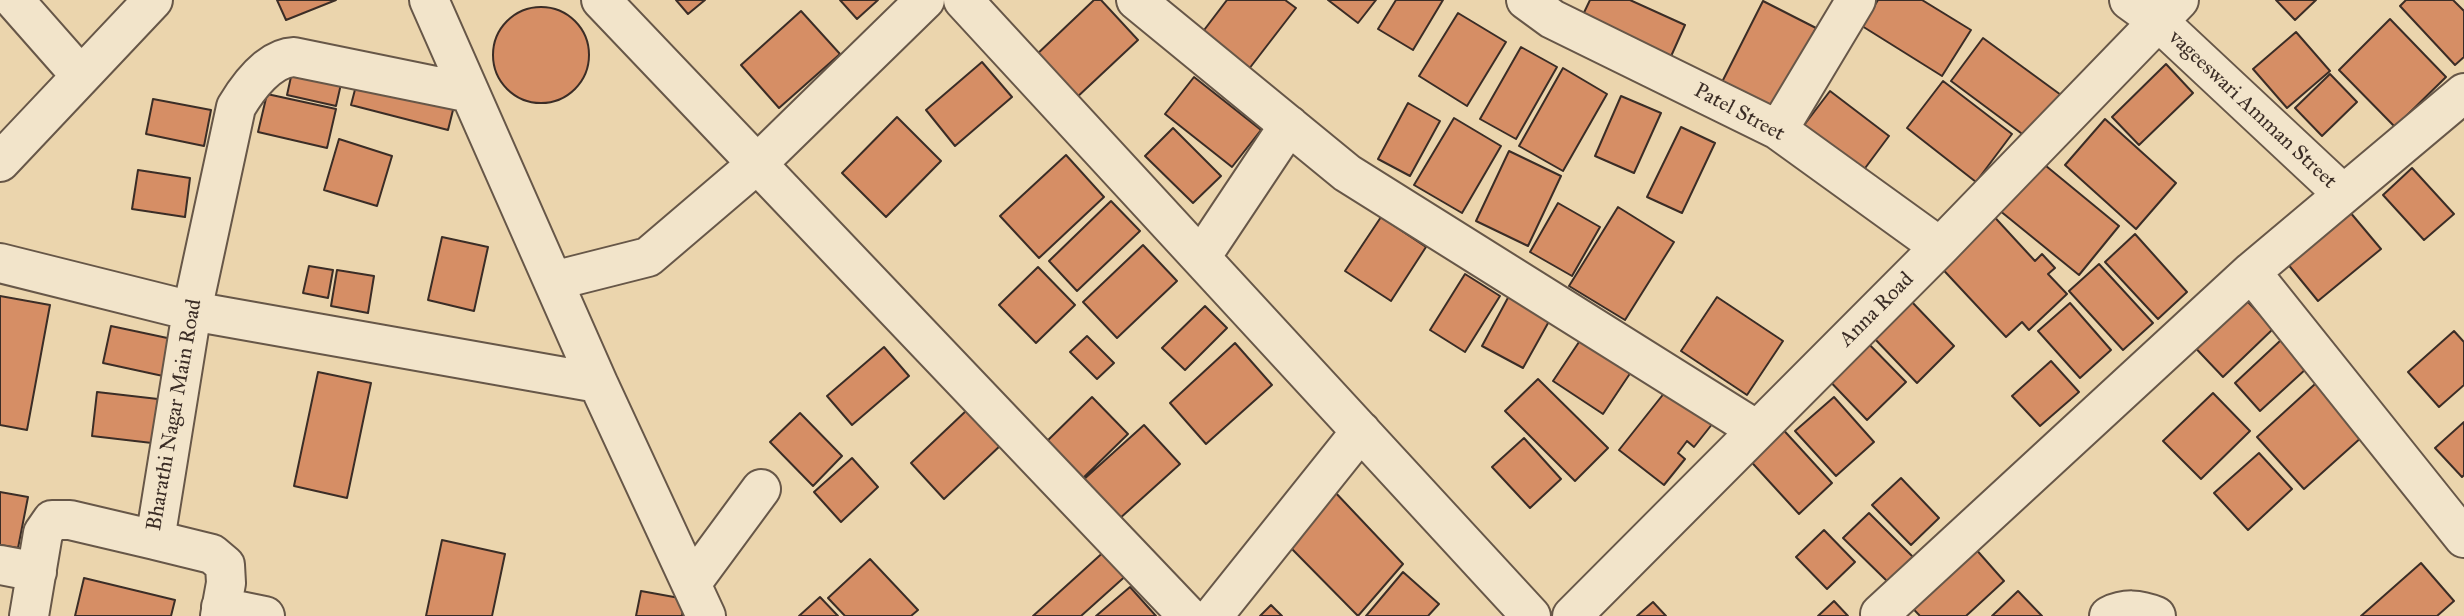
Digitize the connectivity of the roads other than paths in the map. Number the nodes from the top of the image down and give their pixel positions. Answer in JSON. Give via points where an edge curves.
{"nodes":[{"id":1,"x":14,"y":0,"type":"edge"},
{"id":2,"x":153,"y":0,"type":"edge"},
{"id":3,"x":429,"y":0,"type":"edge"},
{"id":4,"x":601,"y":0,"type":"edge"},
{"id":5,"x":925,"y":0,"type":"edge"},
{"id":6,"x":963,"y":0,"type":"edge"},
{"id":7,"x":1136,"y":0,"type":"edge"},
{"id":8,"x":1856,"y":0,"type":"edge"},
{"id":9,"x":1548,"y":6,"type":"edge"},
{"id":10,"x":2156,"y":7,"type":"edge"},
{"id":11,"x":81,"y":76,"type":"junction"},
{"id":12,"x":470,"y":93,"type":"junction"},
{"id":13,"x":2464,"y":93,"type":"edge"},
{"id":14,"x":1289,"y":125,"type":"junction"},
{"id":15,"x":1778,"y":130,"type":"junction"},
{"id":16,"x":0,"y":162,"type":"edge"},
{"id":17,"x":757,"y":164,"type":"junction"},
{"id":18,"x":2342,"y":194,"type":"junction"},
{"id":19,"x":1940,"y":247,"type":"junction"},
{"id":20,"x":1201,"y":257,"type":"junction"},
{"id":21,"x":0,"y":263,"type":"edge"},
{"id":22,"x":2251,"y":272,"type":"junction"},
{"id":23,"x":553,"y":281,"type":"junction"},
{"id":24,"x":192,"y":311,"type":"junction"},
{"id":25,"x":598,"y":383,"type":"junction"},
{"id":26,"x":1757,"y":430,"type":"junction"},
{"id":27,"x":1361,"y":431,"type":"junction"},
{"id":28,"x":761,"y":489,"type":"dead end"},
{"id":29,"x":2464,"y":538,"type":"edge"},
{"id":30,"x":155,"y":540,"type":"junction"},
{"id":31,"x":0,"y":565,"type":"edge"},
{"id":32,"x":37,"y":572,"type":"junction"},
{"id":33,"x":698,"y":600,"type":"edge"},
{"id":34,"x":221,"y":612,"type":"edge"},
{"id":35,"x":1880,"y":614,"type":"dead end"},
{"id":36,"x":29,"y":616,"type":"edge"},
{"id":37,"x":265,"y":616,"type":"edge"},
{"id":38,"x":1188,"y":616,"type":"edge"},
{"id":39,"x":1213,"y":616,"type":"edge"},
{"id":40,"x":1531,"y":616,"type":"edge"},
{"id":41,"x":1572,"y":616,"type":"edge"},
{"id":42,"x":2109,"y":616,"type":"edge"},
{"id":43,"x":2156,"y":616,"type":"edge"}],
"edges":[{"from":1,"to":11,"type":"street"},
{"from":2,"to":11,"type":"street"},
{"from":3,"to":12,"type":"street"},
{"from":4,"to":17,"type":"street"},
{"from":5,"to":17,"type":"street"},
{"from":6,"to":20,"type":"street"},
{"from":7,"to":14,"type":"street"},
{"from":8,"to":15,"type":"street"},
{"from":9,"to":15,"type":"street","name":"Patel Street"},
{"from":10,"to":18,"type":"street","name":"vageeswari Amman Street"},
{"from":10,"to":19,"type":"street","name":"Anna Road"},
{"from":11,"to":16,"type":"street"},
{"from":12,"to":23,"type":"street"},
{"from":12,"to":24,"type":"street","name":"Bharathi Nagar Main Road","via":[[294,57],[278,61],[244,92],[236,107]]},
{"from":13,"to":18,"type":"street"},
{"from":14,"to":20,"type":"street"},
{"from":14,"to":26,"type":"street","via":[[1348,173]]},
{"from":15,"to":19,"type":"street","name":"Patel Street"},
{"from":17,"to":23,"type":"street","via":[[648,257]]},
{"from":17,"to":38,"type":"street"},
{"from":18,"to":22,"type":"street"},
{"from":19,"to":26,"type":"street","name":"Anna Road"},
{"from":20,"to":27,"type":"street"},
{"from":21,"to":24,"type":"street"},
{"from":22,"to":29,"type":"street"},
{"from":22,"to":35,"type":"street"},
{"from":23,"to":25,"type":"street"},
{"from":24,"to":25,"type":"street"},
{"from":24,"to":30,"type":"street","name":"Bharathi Nagar Main Road"},
{"from":25,"to":33,"type":"street"},
{"from":26,"to":41,"type":"street","name":"Anna Road"},
{"from":27,"to":39,"type":"street"},
{"from":27,"to":40,"type":"street"},
{"from":28,"to":33,"type":"street"},
{"from":30,"to":32,"type":"street","name":"Bharathi Nagar Main Road","via":[[52,520],[43,533]]},
{"from":30,"to":34,"type":"street","via":[[212,555],[225,565]]},
{"from":31,"to":32,"type":"street"},
{"from":32,"to":36,"type":"street","name":"Bharathi Nagar Main Road"},
{"from":34,"to":37,"type":"street"},
{"from":42,"to":43,"type":"street","via":[[2120,610],[2143,610]]}]}
